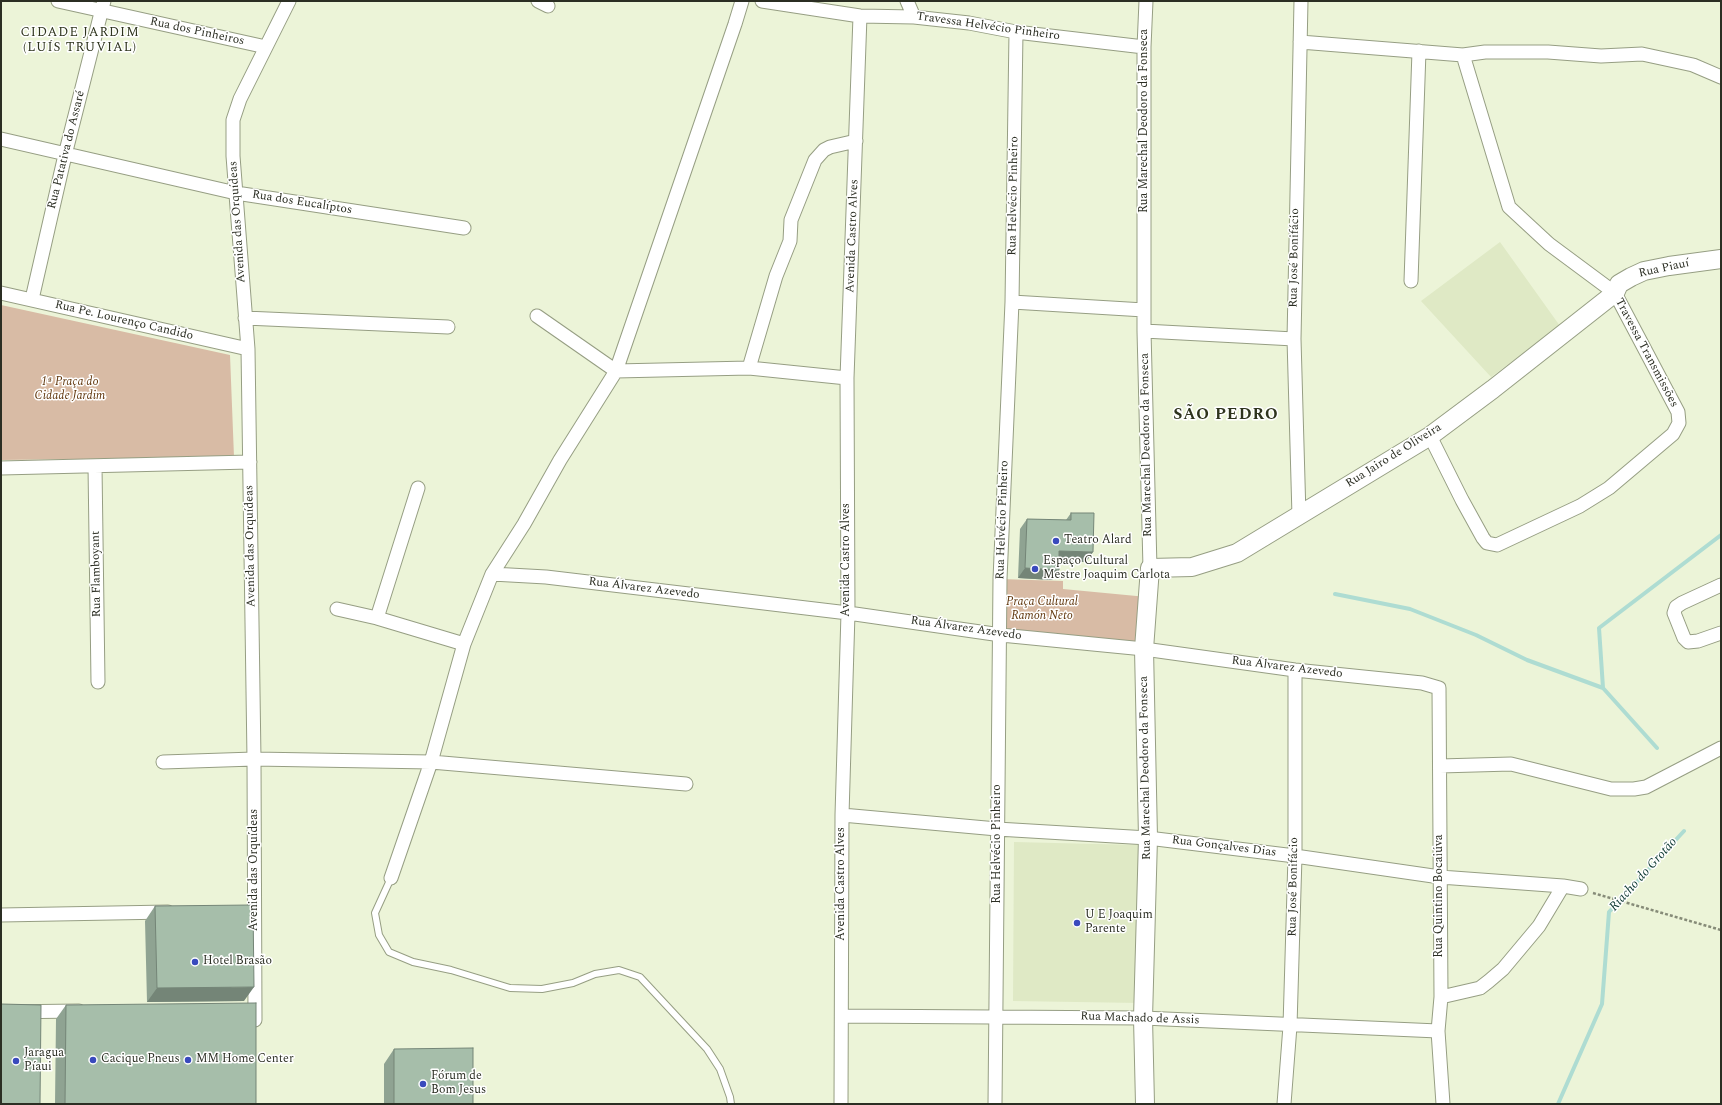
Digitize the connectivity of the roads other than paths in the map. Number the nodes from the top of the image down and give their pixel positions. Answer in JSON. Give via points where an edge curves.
{"nodes":[{"id":1,"x":58,"y":1,"type":"edge"},
{"id":2,"x":289,"y":1,"type":"edge"},
{"id":3,"x":742,"y":1,"type":"edge"},
{"id":4,"x":762,"y":1,"type":"edge"},
{"id":5,"x":906,"y":1,"type":"edge"},
{"id":6,"x":1146,"y":1,"type":"edge"},
{"id":7,"x":1301,"y":1,"type":"edge"},
{"id":8,"x":103,"y":6,"type":"edge"},
{"id":9,"x":860,"y":16,"type":"junction"},
{"id":10,"x":914,"y":17,"type":"junction"},
{"id":11,"x":1016,"y":32,"type":"junction"},
{"id":12,"x":1300,"y":42,"type":"junction"},
{"id":13,"x":266,"y":47,"type":"junction"},
{"id":14,"x":1144,"y":47,"type":"junction"},
{"id":15,"x":1419,"y":51,"type":"junction"},
{"id":16,"x":1463,"y":55,"type":"junction"},
{"id":17,"x":1721,"y":77,"type":"edge"},
{"id":18,"x":1,"y":140,"type":"edge"},
{"id":19,"x":856,"y":141,"type":"junction"},
{"id":20,"x":65,"y":155,"type":"junction"},
{"id":21,"x":236,"y":193,"type":"junction"},
{"id":22,"x":464,"y":228,"type":"dead end"},
{"id":23,"x":1721,"y":259,"type":"edge"},
{"id":24,"x":1411,"y":281,"type":"dead end"},
{"id":25,"x":1,"y":293,"type":"edge"},
{"id":26,"x":1614,"y":293,"type":"junction"},
{"id":27,"x":32,"y":299,"type":"junction"},
{"id":28,"x":1012,"y":302,"type":"junction"},
{"id":29,"x":1144,"y":310,"type":"junction"},
{"id":30,"x":538,"y":316,"type":"dead end"},
{"id":31,"x":245,"y":318,"type":"junction"},
{"id":32,"x":448,"y":327,"type":"dead end"},
{"id":33,"x":1144,"y":331,"type":"junction"},
{"id":34,"x":1294,"y":339,"type":"junction"},
{"id":35,"x":248,"y":349,"type":"junction"},
{"id":36,"x":749,"y":368,"type":"junction"},
{"id":37,"x":616,"y":371,"type":"junction"},
{"id":38,"x":847,"y":378,"type":"junction"},
{"id":39,"x":1430,"y":436,"type":"junction"},
{"id":40,"x":250,"y":462,"type":"junction"},
{"id":41,"x":95,"y":466,"type":"junction"},
{"id":42,"x":1,"y":468,"type":"edge"},
{"id":43,"x":418,"y":488,"type":"dead end"},
{"id":44,"x":1298,"y":516,"type":"junction"},
{"id":45,"x":1150,"y":568,"type":"junction"},
{"id":46,"x":492,"y":574,"type":"junction"},
{"id":47,"x":1721,"y":585,"type":"edge"},
{"id":48,"x":337,"y":609,"type":"dead end"},
{"id":49,"x":848,"y":613,"type":"junction"},
{"id":50,"x":377,"y":618,"type":"junction"},
{"id":51,"x":1721,"y":633,"type":"edge"},
{"id":52,"x":1001,"y":635,"type":"junction"},
{"id":53,"x":464,"y":644,"type":"junction"},
{"id":54,"x":1144,"y":649,"type":"junction"},
{"id":55,"x":1295,"y":670,"type":"junction"},
{"id":56,"x":98,"y":682,"type":"dead end"},
{"id":57,"x":1439,"y":688,"type":"joint"},
{"id":58,"x":1721,"y":748,"type":"edge"},
{"id":59,"x":254,"y":759,"type":"junction"},
{"id":60,"x":163,"y":762,"type":"dead end"},
{"id":61,"x":431,"y":762,"type":"junction"},
{"id":62,"x":1440,"y":766,"type":"junction"},
{"id":63,"x":686,"y":784,"type":"dead end"},
{"id":64,"x":842,"y":815,"type":"junction"},
{"id":65,"x":997,"y":829,"type":"junction"},
{"id":66,"x":1148,"y":838,"type":"junction"},
{"id":67,"x":1296,"y":856,"type":"junction"},
{"id":68,"x":1440,"y":877,"type":"junction"},
{"id":69,"x":391,"y":878,"type":"joint"},
{"id":70,"x":1564,"y":886,"type":"junction"},
{"id":71,"x":1581,"y":889,"type":"road end"},
{"id":72,"x":240,"y":911,"type":"edge"},
{"id":73,"x":255,"y":911,"type":"junction"},
{"id":74,"x":184,"y":912,"type":"edge"},
{"id":75,"x":1,"y":915,"type":"edge"},
{"id":76,"x":1441,"y":997,"type":"junction"},
{"id":77,"x":255,"y":1009,"type":"junction"},
{"id":78,"x":239,"y":1010,"type":"edge"},
{"id":79,"x":88,"y":1011,"type":"edge"},
{"id":80,"x":1,"y":1012,"type":"edge"},
{"id":81,"x":842,"y":1016,"type":"junction"},
{"id":82,"x":997,"y":1017,"type":"junction"},
{"id":83,"x":1143,"y":1018,"type":"junction"},
{"id":84,"x":1290,"y":1026,"type":"junction"},
{"id":85,"x":1438,"y":1031,"type":"junction"},
{"id":86,"x":255,"y":1033,"type":"edge"},
{"id":87,"x":1280,"y":1103,"type":"edge"},
{"id":88,"x":731,"y":1104,"type":"edge"},
{"id":89,"x":841,"y":1104,"type":"edge"},
{"id":90,"x":995,"y":1104,"type":"edge"},
{"id":91,"x":1144,"y":1104,"type":"edge"},
{"id":92,"x":1443,"y":1104,"type":"edge"}],
"edges":[{"from":1,"to":8,"type":"street","name":"Rua dos Pinheiros"},
{"from":2,"to":13,"type":"street","name":"Avenida das Orquídeas"},
{"from":3,"to":37,"type":"street"},
{"from":4,"to":9,"type":"street","name":"Travessa Helvécio Pinheiro"},
{"from":5,"to":10,"type":"street"},
{"from":6,"to":14,"type":"street","name":"Rua Marechal Deodoro da Fonseca"},
{"from":7,"to":12,"type":"street","name":"Rua José Bonifácio"},
{"from":8,"to":13,"type":"street","name":"Rua dos Pinheiros"},
{"from":8,"to":20,"type":"street","name":"Rua Patativa do Assaré"},
{"from":9,"to":10,"type":"street","name":"Travessa Helvécio Pinheiro"},
{"from":9,"to":19,"type":"street","name":"Avenida Castro Alves"},
{"from":10,"to":11,"type":"street","name":"Travessa Helvécio Pinheiro","via":[[969,23]]},
{"from":11,"to":14,"type":"street","name":"Travessa Helvécio Pinheiro"},
{"from":11,"to":28,"type":"street","name":"Rua Helvécio Pinheiro"},
{"from":12,"to":15,"type":"street"},
{"from":12,"to":34,"type":"street","name":"Rua José Bonifácio"},
{"from":13,"to":21,"type":"street","name":"Avenida das Orquídeas","via":[[240,99],[233,120]]},
{"from":14,"to":29,"type":"street","name":"Rua Marechal Deodoro da Fonseca"},
{"from":15,"to":16,"type":"street"},
{"from":15,"to":24,"type":"street"},
{"from":16,"to":17,"type":"street","via":[[1485,52],[1548,52],[1601,56],[1642,54],[1693,65]]},
{"from":16,"to":26,"type":"street","via":[[1509,208],[1549,244]]},
{"from":18,"to":20,"type":"street","name":"Rua dos Eucalíptos"},
{"from":19,"to":36,"type":"street","via":[[830,147],[815,160],[791,220],[790,241],[776,276]]},
{"from":19,"to":38,"type":"street","name":"Avenida Castro Alves"},
{"from":20,"to":21,"type":"street","name":"Rua dos Eucalíptos"},
{"from":20,"to":27,"type":"street","name":"Rua Patativa do Assaré"},
{"from":21,"to":22,"type":"street","name":"Rua dos Eucalíptos"},
{"from":21,"to":31,"type":"street","name":"Avenida das Orquídeas"},
{"from":23,"to":26,"type":"street","name":"Rua Piauí","via":[[1644,272],[1619,284]]},
{"from":25,"to":27,"type":"street","name":"Rua Pe. Lourenço Candido"},
{"from":26,"to":39,"type":"street","name":"Rua Jairo de Oliveira"},
{"from":26,"to":39,"type":"street","name":"Travessa Transmissões","via":[[1678,412],[1679,423],[1673,434],[1609,488],[1580,506],[1497,545],[1487,543]]},
{"from":27,"to":35,"type":"street","name":"Rua Pe. Lourenço Candido"},
{"from":28,"to":29,"type":"street"},
{"from":28,"to":52,"type":"street","name":"Rua Helvécio Pinheiro","via":[[1000,579]]},
{"from":29,"to":33,"type":"street","name":"Rua Marechal Deodoro da Fonseca"},
{"from":30,"to":37,"type":"street"},
{"from":31,"to":32,"type":"street"},
{"from":31,"to":35,"type":"street","name":"Avenida das Orquídeas"},
{"from":33,"to":34,"type":"street"},
{"from":33,"to":45,"type":"street","name":"Rua Marechal Deodoro da Fonseca"},
{"from":34,"to":44,"type":"street","name":"Rua José Bonifácio"},
{"from":35,"to":40,"type":"street","name":"Avenida das Orquídeas"},
{"from":36,"to":37,"type":"street"},
{"from":36,"to":38,"type":"street"},
{"from":37,"to":46,"type":"street"},
{"from":38,"to":49,"type":"street","name":"Avenida Castro Alves"},
{"from":39,"to":44,"type":"street","name":"Rua Jairo de Oliveira"},
{"from":40,"to":41,"type":"street"},
{"from":40,"to":59,"type":"street","name":"Avenida das Orquídeas"},
{"from":41,"to":42,"type":"street"},
{"from":41,"to":56,"type":"street","name":"Rua Flamboyant"},
{"from":43,"to":50,"type":"street"},
{"from":44,"to":45,"type":"street","name":"Rua Jairo de Oliveira","via":[[1238,552],[1214,561],[1192,567]]},
{"from":45,"to":54,"type":"street","name":"Rua Marechal Deodoro da Fonseca"},
{"from":46,"to":49,"type":"street","name":"Rua Álvarez Azevedo","via":[[546,577]]},
{"from":46,"to":53,"type":"street"},
{"from":47,"to":51,"type":"street","via":[[1682,603],[1676,607],[1674,613],[1688,642],[1698,642]]},
{"from":48,"to":50,"type":"street"},
{"from":49,"to":52,"type":"street","name":"Rua Álvarez Azevedo"},
{"from":49,"to":64,"type":"street","name":"Avenida Castro Alves"},
{"from":50,"to":53,"type":"street"},
{"from":52,"to":54,"type":"street","name":"Rua Álvarez Azevedo"},
{"from":52,"to":65,"type":"street","name":"Rua Helvécio Pinheiro"},
{"from":53,"to":61,"type":"street"},
{"from":54,"to":55,"type":"street","name":"Rua Álvarez Azevedo"},
{"from":54,"to":66,"type":"street","name":"Rua Marechal Deodoro da Fonseca"},
{"from":55,"to":57,"type":"street","name":"Rua Álvarez Azevedo","via":[[1422,683]]},
{"from":55,"to":67,"type":"street","name":"Rua José Bonifácio"},
{"from":57,"to":62,"type":"street","name":"Rua Quintino Bocaiúva"},
{"from":58,"to":62,"type":"street","via":[[1646,787],[1622,790],[1511,764]]},
{"from":59,"to":60,"type":"street"},
{"from":59,"to":61,"type":"street"},
{"from":59,"to":73,"type":"street","name":"Avenida das Orquídeas"},
{"from":61,"to":63,"type":"street"},
{"from":61,"to":69,"type":"street"},
{"from":62,"to":68,"type":"street","name":"Rua Quintino Bocaiúva"},
{"from":64,"to":65,"type":"street","name":"Rua Gonçalves Dias"},
{"from":64,"to":81,"type":"street","name":"Avenida Castro Alves"},
{"from":65,"to":66,"type":"street","name":"Rua Gonçalves Dias"},
{"from":65,"to":82,"type":"street","name":"Rua Helvécio Pinheiro"},
{"from":66,"to":67,"type":"street","name":"Rua Gonçalves Dias"},
{"from":66,"to":83,"type":"street","name":"Rua Marechal Deodoro da Fonseca"},
{"from":67,"to":68,"type":"street","name":"Rua Gonçalves Dias"},
{"from":67,"to":84,"type":"street","name":"Rua José Bonifácio"},
{"from":68,"to":70,"type":"street","name":"Rua Gonçalves Dias"},
{"from":68,"to":76,"type":"street","name":"Rua Quintino Bocaiúva"},
{"from":69,"to":88,"type":"lane","via":[[375,913],[379,935],[389,952],[413,962],[451,970],[510,988],[542,989],[619,970],[640,977],[707,1049],[720,1070]]},
{"from":70,"to":71,"type":"street","name":"Rua Gonçalves Dias"},
{"from":70,"to":76,"type":"street","via":[[1539,926],[1503,969],[1480,988]]},
{"from":72,"to":73,"type":"street"},
{"from":73,"to":77,"type":"street","name":"Avenida das Orquídeas"},
{"from":74,"to":75,"type":"street"},
{"from":76,"to":85,"type":"street","name":"Rua Quintino Bocaiúva"},
{"from":77,"to":78,"type":"street"},
{"from":77,"to":86,"type":"street","name":"Avenida das Orquídeas"},
{"from":79,"to":80,"type":"street"},
{"from":81,"to":82,"type":"street","name":"Rua Machado de Assis"},
{"from":81,"to":89,"type":"street","name":"Avenida Castro Alves"},
{"from":82,"to":83,"type":"street","name":"Rua Machado de Assis"},
{"from":82,"to":90,"type":"street","name":"Rua Helvécio Pinheiro"},
{"from":83,"to":84,"type":"street","name":"Rua Machado de Assis"},
{"from":83,"to":91,"type":"street","name":"Rua Marechal Deodoro da Fonseca"},
{"from":84,"to":85,"type":"street","name":"Rua Machado de Assis"},
{"from":84,"to":87,"type":"street","name":"Rua José Bonifácio"},
{"from":85,"to":92,"type":"street","name":"Rua Quintino Bocaiúva"}]}
